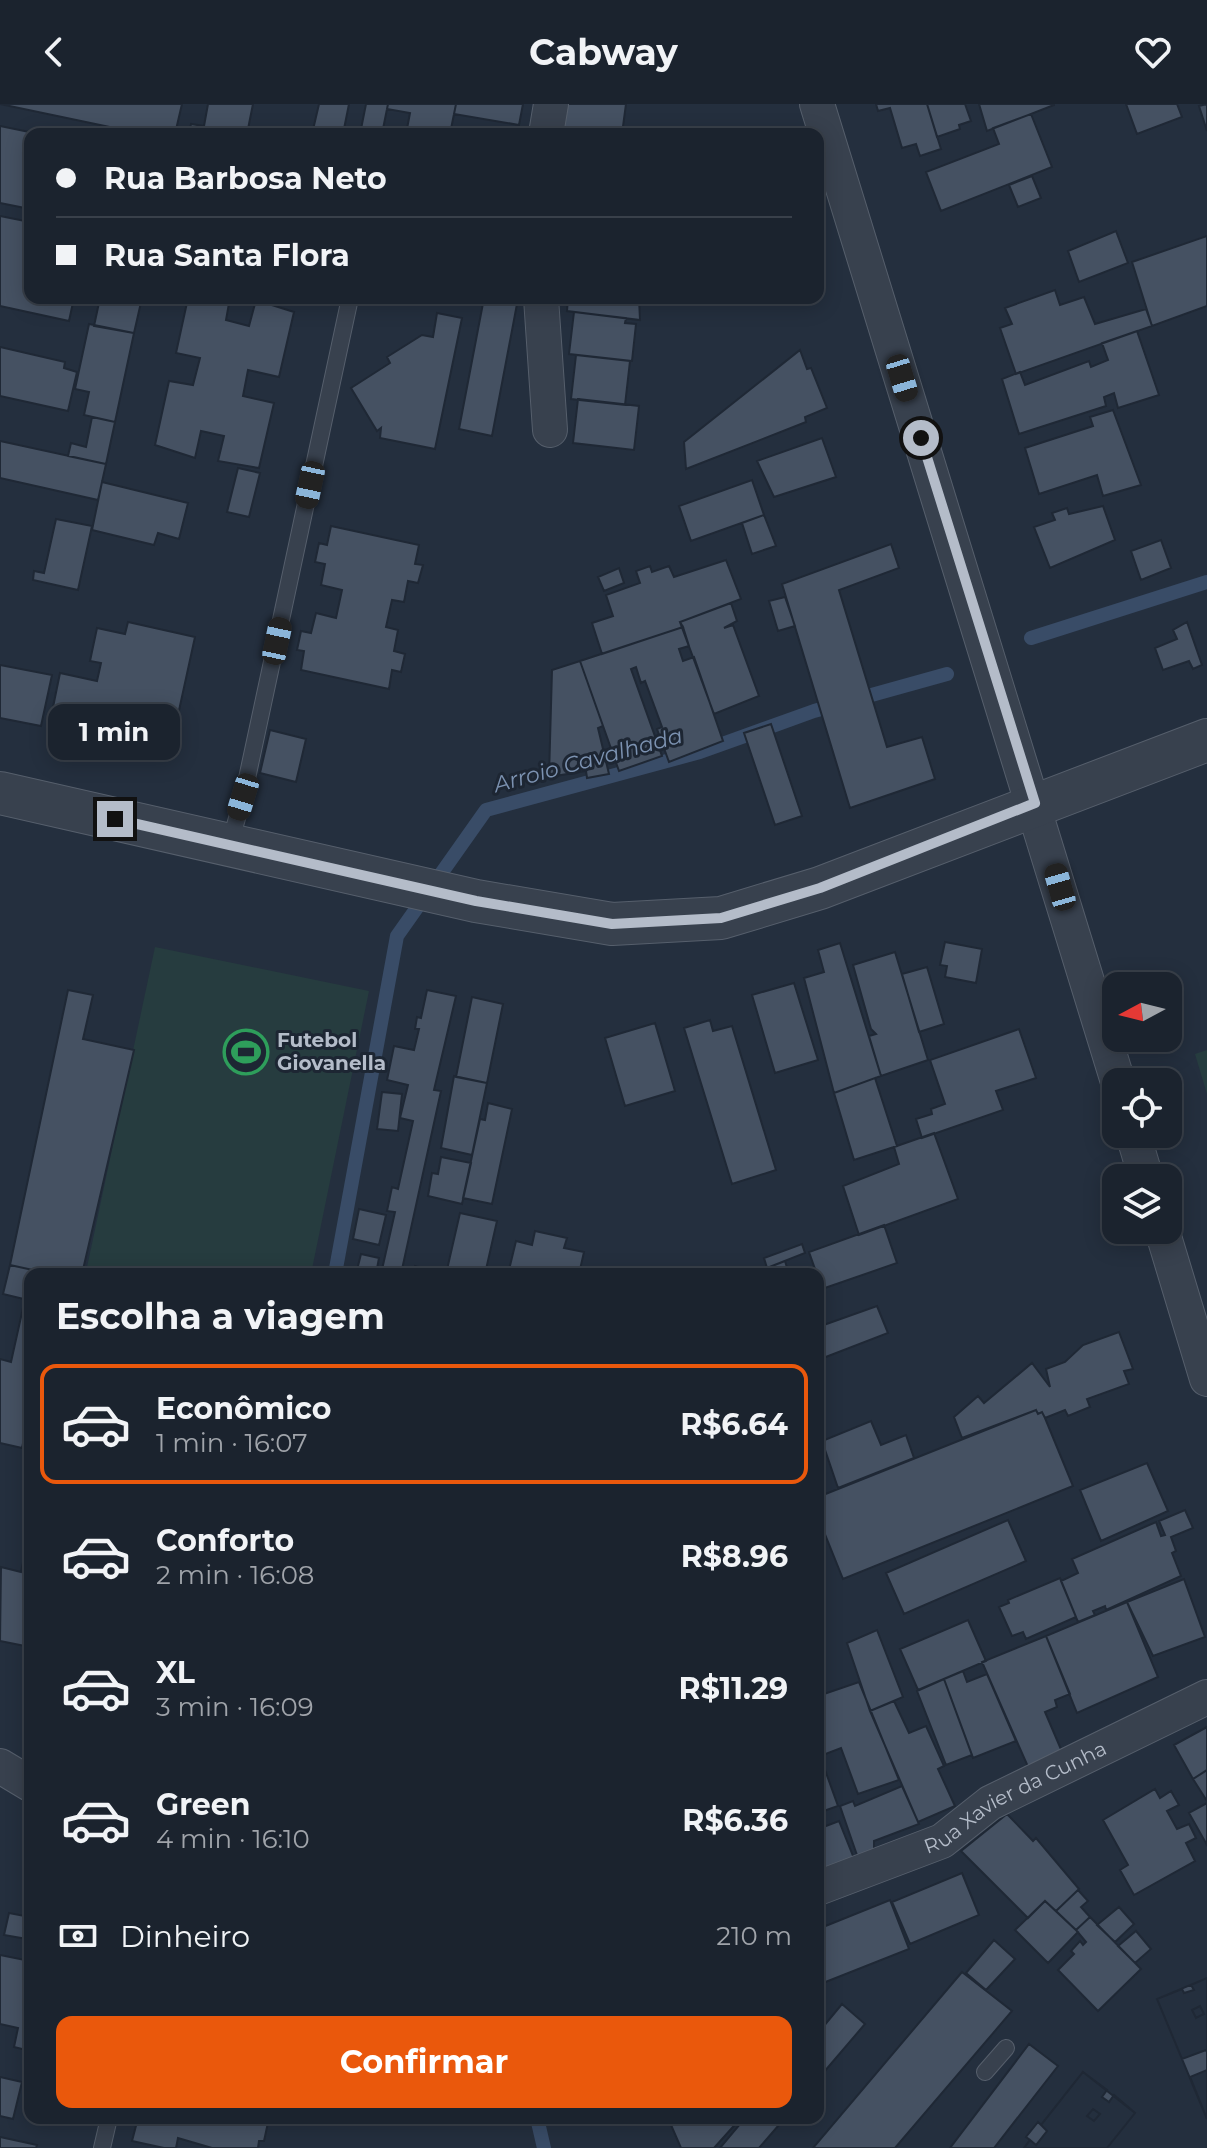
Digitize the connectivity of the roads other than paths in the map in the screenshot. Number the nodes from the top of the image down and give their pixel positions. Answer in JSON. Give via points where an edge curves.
{"nodes":[{"id":1,"x":551,"y":104,"type":"edge"},
{"id":2,"x":817,"y":104,"type":"edge"},
{"id":3,"x":547,"y":128,"type":"edge"},
{"id":4,"x":349,"y":304,"type":"edge"},
{"id":5,"x":541,"y":304,"type":"edge"},
{"id":6,"x":550,"y":430,"type":"dead end"},
{"id":7,"x":1207,"y":740,"type":"edge"},
{"id":8,"x":0,"y":793,"type":"edge"},
{"id":9,"x":1035,"y":803,"type":"junction"},
{"id":10,"x":229,"y":845,"type":"junction"},
{"id":11,"x":1114,"y":1068,"type":"edge"},
{"id":12,"x":1166,"y":1244,"type":"edge"},
{"id":13,"x":1207,"y":1379,"type":"edge"},
{"id":14,"x":1207,"y":1697,"type":"edge"},
{"id":15,"x":0,"y":1766,"type":"edge"},
{"id":16,"x":24,"y":1780,"type":"edge"},
{"id":17,"x":824,"y":1886,"type":"edge"},
{"id":18,"x":1006,"y":2048,"type":"dead end"},
{"id":19,"x":985,"y":2072,"type":"dead end"},
{"id":20,"x":108,"y":2124,"type":"edge"},
{"id":21,"x":102,"y":2148,"type":"edge"}],
"edges":[{"from":1,"to":3,"type":"street"},
{"from":2,"to":9,"type":"street"},
{"from":4,"to":10,"type":"lane"},
{"from":5,"to":6,"type":"street"},
{"from":7,"to":9,"type":"street"},
{"from":8,"to":10,"type":"street"},
{"from":9,"to":10,"type":"street","via":[[820,888],[721,918],[612,924],[476,901]]},
{"from":9,"to":11,"type":"street"},
{"from":12,"to":13,"type":"street"},
{"from":14,"to":17,"type":"street","name":"Rua Xavier da Cunha","via":[[990,1803],[942,1841]]},
{"from":15,"to":16,"type":"street"},
{"from":18,"to":19,"type":"lane"},
{"from":20,"to":21,"type":"lane"}]}
